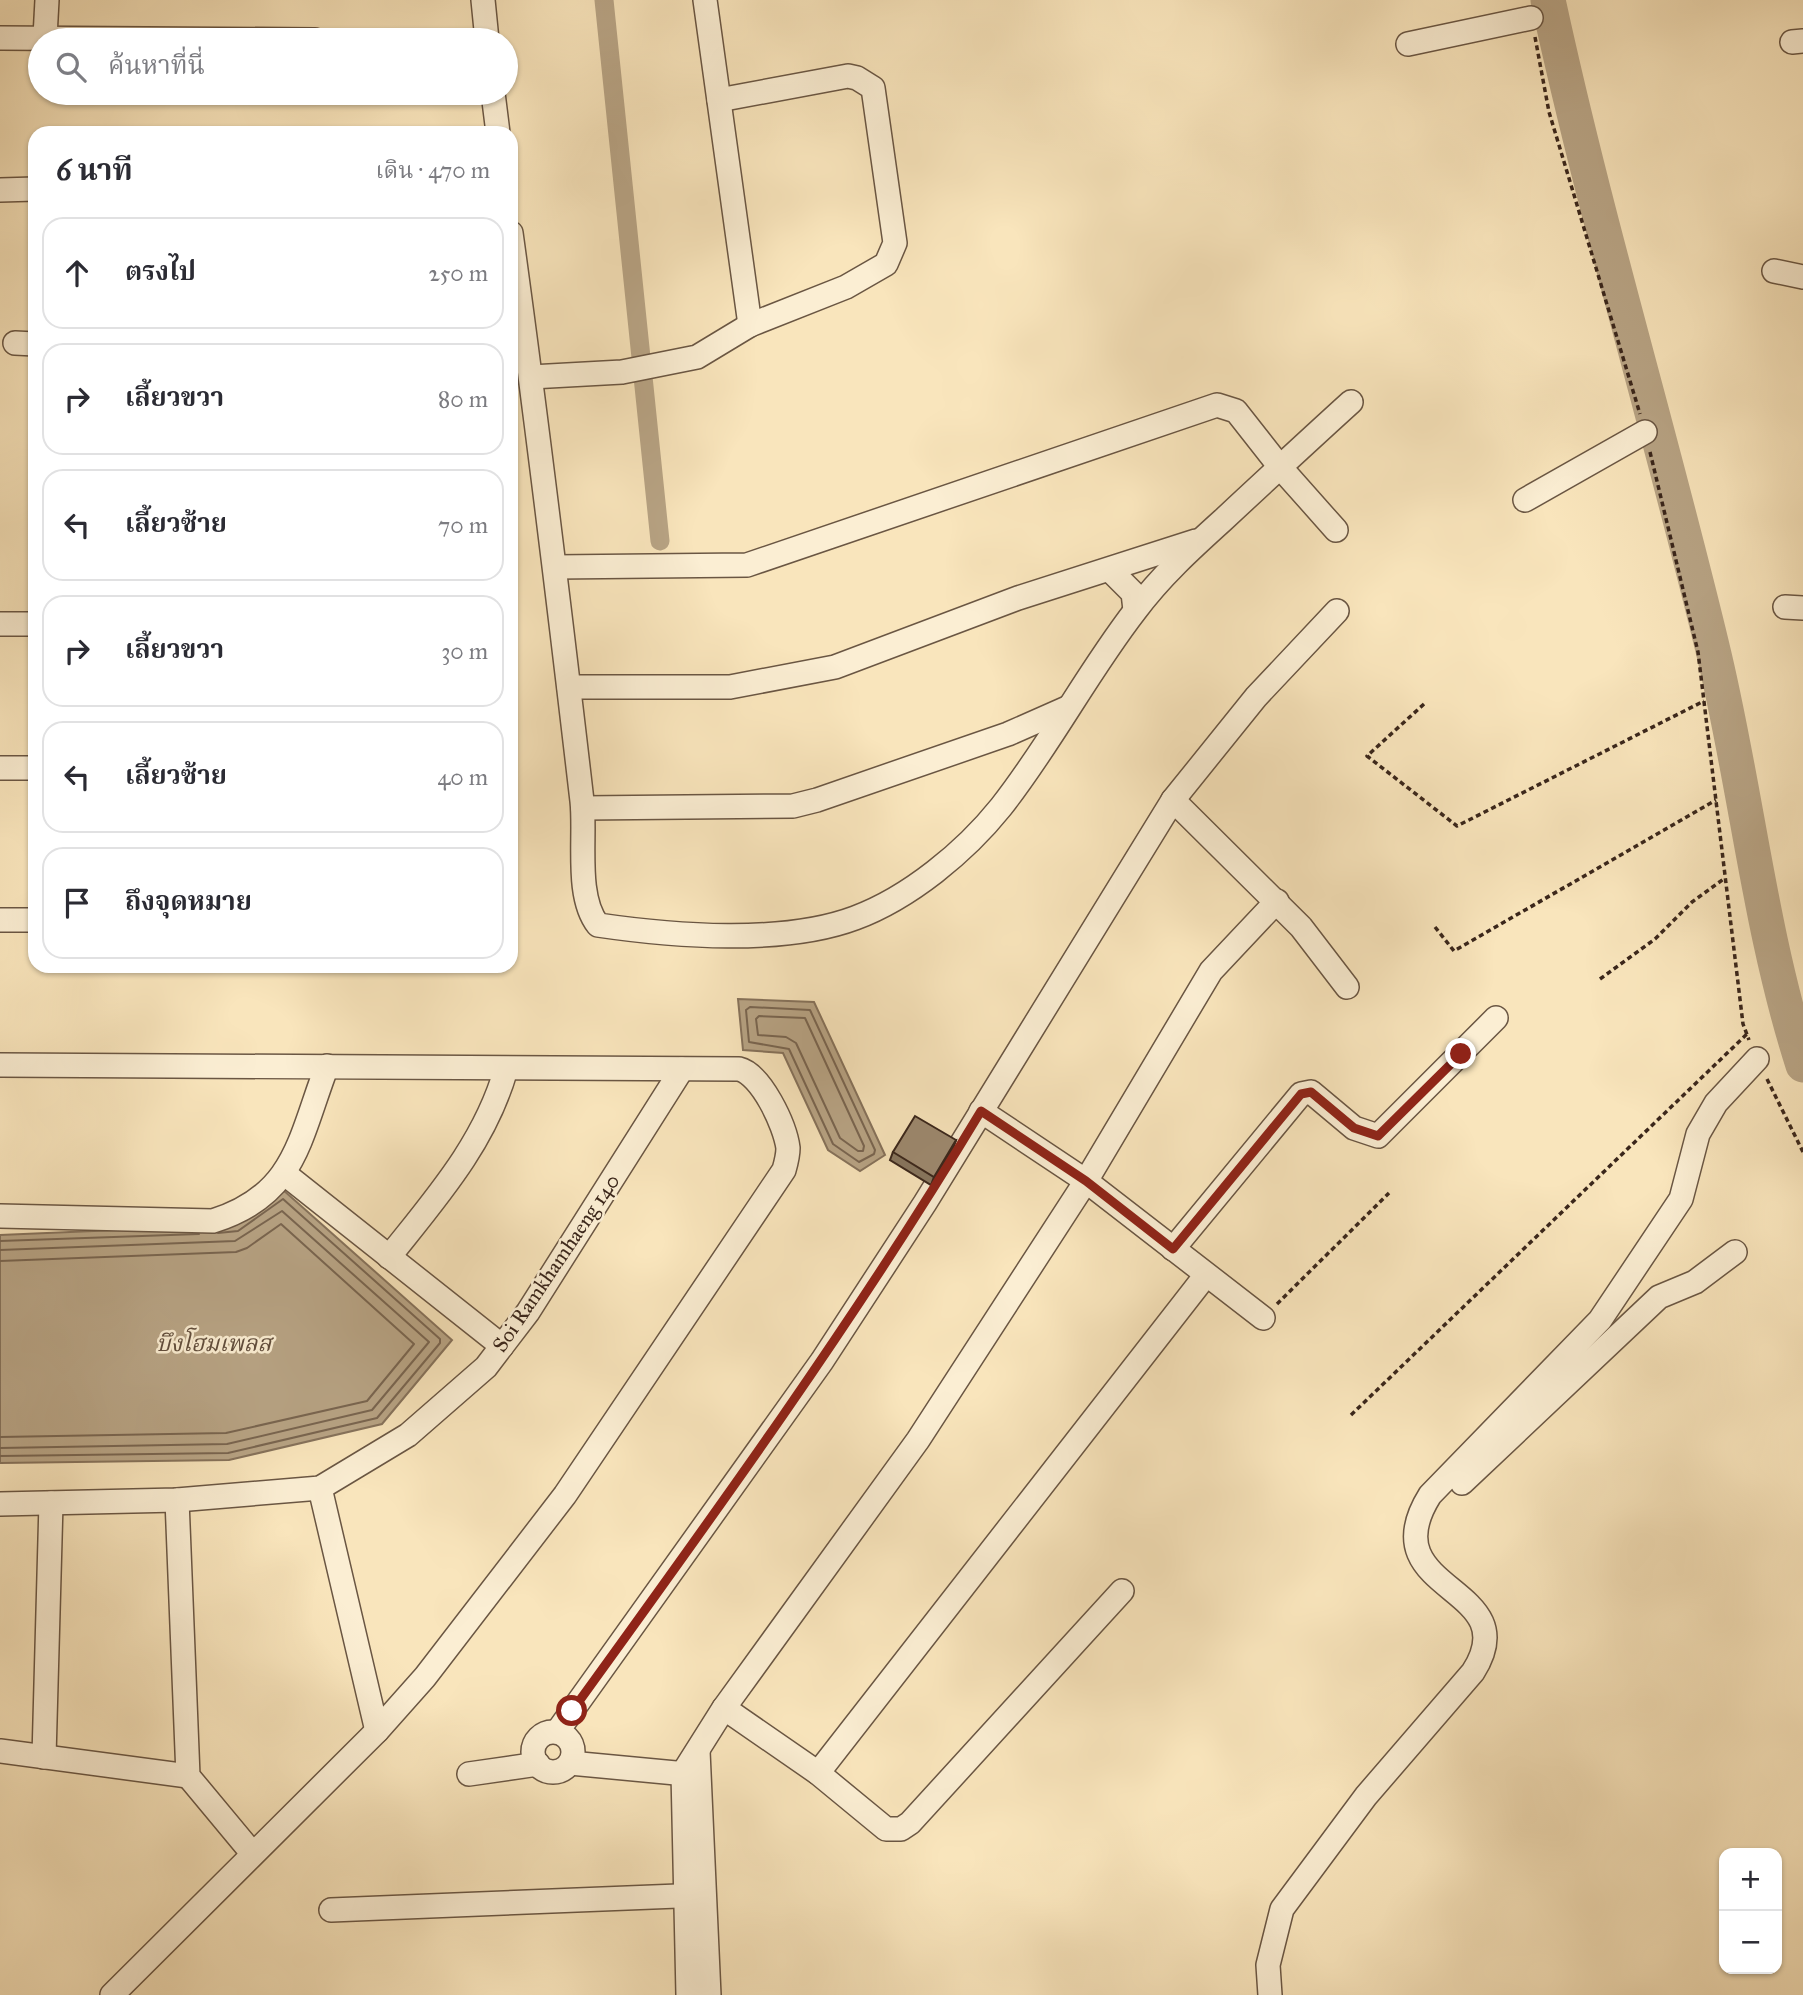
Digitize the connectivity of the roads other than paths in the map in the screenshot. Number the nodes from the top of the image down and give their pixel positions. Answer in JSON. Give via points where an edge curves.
{"nodes":[{"id":1,"x":47,"y":0,"type":"edge"},
{"id":2,"x":483,"y":0,"type":"edge"},
{"id":3,"x":705,"y":0,"type":"edge"},
{"id":4,"x":1531,"y":19,"type":"road end"},
{"id":5,"x":46,"y":28,"type":"edge"},
{"id":6,"x":486,"y":28,"type":"edge"},
{"id":7,"x":28,"y":37,"type":"edge"},
{"id":8,"x":0,"y":38,"type":"edge"},
{"id":9,"x":1408,"y":44,"type":"dead end"},
{"id":10,"x":719,"y":100,"type":"junction"},
{"id":11,"x":495,"y":105,"type":"edge"},
{"id":12,"x":497,"y":126,"type":"edge"},
{"id":13,"x":0,"y":190,"type":"edge"},
{"id":14,"x":28,"y":190,"type":"edge"},
{"id":15,"x":1774,"y":271,"type":"dead end"},
{"id":16,"x":1803,"y":277,"type":"edge"},
{"id":17,"x":518,"y":283,"type":"edge"},
{"id":18,"x":750,"y":325,"type":"junction"},
{"id":19,"x":531,"y":377,"type":"junction"},
{"id":20,"x":1351,"y":402,"type":"dead end"},
{"id":21,"x":1645,"y":432,"type":"road end"},
{"id":22,"x":1280,"y":467,"type":"junction"},
{"id":23,"x":1525,"y":500,"type":"dead end"},
{"id":24,"x":1336,"y":530,"type":"dead end"},
{"id":25,"x":1202,"y":539,"type":"junction"},
{"id":26,"x":555,"y":567,"type":"junction"},
{"id":27,"x":1110,"y":570,"type":"junction"},
{"id":28,"x":1135,"y":610,"type":"junction"},
{"id":29,"x":1337,"y":611,"type":"dead end"},
{"id":30,"x":0,"y":624,"type":"edge"},
{"id":31,"x":28,"y":624,"type":"edge"},
{"id":32,"x":569,"y":687,"type":"junction"},
{"id":33,"x":1067,"y":708,"type":"junction"},
{"id":34,"x":0,"y":768,"type":"edge"},
{"id":35,"x":28,"y":768,"type":"edge"},
{"id":36,"x":1173,"y":800,"type":"junction"},
{"id":37,"x":583,"y":808,"type":"junction"},
{"id":38,"x":1277,"y":901,"type":"junction"},
{"id":39,"x":0,"y":920,"type":"edge"},
{"id":40,"x":28,"y":920,"type":"edge"},
{"id":41,"x":1347,"y":987,"type":"dead end"},
{"id":42,"x":1496,"y":1018,"type":"dead end"},
{"id":43,"x":1757,"y":1059,"type":"road end"},
{"id":44,"x":0,"y":1065,"type":"edge"},
{"id":45,"x":327,"y":1066,"type":"junction"},
{"id":46,"x":506,"y":1069,"type":"junction"},
{"id":47,"x":682,"y":1069,"type":"junction"},
{"id":48,"x":981,"y":1111,"type":"junction"},
{"id":49,"x":285,"y":1174,"type":"junction"},
{"id":50,"x":1086,"y":1181,"type":"junction"},
{"id":51,"x":0,"y":1216,"type":"edge"},
{"id":52,"x":1173,"y":1249,"type":"junction"},
{"id":53,"x":1735,"y":1252,"type":"dead end"},
{"id":54,"x":388,"y":1257,"type":"junction"},
{"id":55,"x":1206,"y":1275,"type":"junction"},
{"id":56,"x":1263,"y":1318,"type":"road end"},
{"id":57,"x":502,"y":1346,"type":"junction"},
{"id":58,"x":1518,"y":1417,"type":"junction"},
{"id":59,"x":320,"y":1488,"type":"junction"},
{"id":60,"x":177,"y":1500,"type":"junction"},
{"id":61,"x":51,"y":1503,"type":"junction"},
{"id":62,"x":0,"y":1504,"type":"edge"},
{"id":63,"x":1122,"y":1591,"type":"dead end"},
{"id":64,"x":724,"y":1707,"type":"junction"},
{"id":65,"x":377,"y":1731,"type":"junction"},
{"id":66,"x":557,"y":1732,"type":"junction"},
{"id":67,"x":0,"y":1751,"type":"edge"},
{"id":68,"x":44,"y":1757,"type":"junction"},
{"id":69,"x":570,"y":1763,"type":"junction"},
{"id":70,"x":538,"y":1764,"type":"junction"},
{"id":71,"x":818,"y":1773,"type":"junction"},
{"id":72,"x":469,"y":1774,"type":"dead end"},
{"id":73,"x":691,"y":1774,"type":"junction"},
{"id":74,"x":188,"y":1776,"type":"junction"},
{"id":75,"x":252,"y":1853,"type":"junction"},
{"id":76,"x":693,"y":1895,"type":"junction"},
{"id":77,"x":331,"y":1910,"type":"dead end"},
{"id":78,"x":112,"y":1995,"type":"edge"},
{"id":79,"x":688,"y":1995,"type":"edge"},
{"id":80,"x":709,"y":1995,"type":"edge"},
{"id":81,"x":1270,"y":1995,"type":"edge"}],
"edges":[{"from":1,"to":5,"type":"street"},
{"from":2,"to":6,"type":"street"},
{"from":3,"to":10,"type":"street"},
{"from":4,"to":9,"type":"street"},
{"from":7,"to":8,"type":"street"},
{"from":10,"to":18,"type":"street"},
{"from":10,"to":18,"type":"street","via":[[848,76],[867,83],[873,89],[895,243],[886,264],[846,287]]},
{"from":11,"to":12,"type":"street"},
{"from":13,"to":14,"type":"street"},
{"from":15,"to":16,"type":"street"},
{"from":17,"to":19,"type":"street"},
{"from":18,"to":19,"type":"street","via":[[697,358],[655,368]]},
{"from":19,"to":26,"type":"street"},
{"from":20,"to":22,"type":"street"},
{"from":21,"to":23,"type":"street"},
{"from":22,"to":24,"type":"street"},
{"from":22,"to":25,"type":"street"},
{"from":22,"to":26,"type":"street","via":[[1236,411],[1217,405],[747,565]]},
{"from":25,"to":27,"type":"street"},
{"from":25,"to":28,"type":"street"},
{"from":26,"to":32,"type":"street"},
{"from":27,"to":28,"type":"street","via":[[1133,593]]},
{"from":27,"to":32,"type":"street","via":[[1018,598],[835,667],[730,687]]},
{"from":28,"to":33,"type":"street"},
{"from":29,"to":36,"type":"street","via":[[1256,697]]},
{"from":30,"to":31,"type":"street"},
{"from":32,"to":37,"type":"street"},
{"from":33,"to":37,"type":"street","via":[[1008,734],[793,806]]},
{"from":33,"to":37,"type":"street","via":[[1000,808],[940,868],[888,904],[853,919],[805,930],[704,933],[598,925],[586,903]]},
{"from":34,"to":35,"type":"street"},
{"from":36,"to":38,"type":"street"},
{"from":36,"to":48,"type":"street"},
{"from":38,"to":41,"type":"street"},
{"from":38,"to":50,"type":"street","via":[[1211,971]]},
{"from":39,"to":40,"type":"street"},
{"from":42,"to":52,"type":"street","via":[[1378,1136],[1354,1128],[1311,1092],[1301,1094]]},
{"from":43,"to":58,"type":"street","via":[[1716,1103],[1698,1134],[1681,1199],[1624,1287]]},
{"from":44,"to":45,"type":"street"},
{"from":45,"to":46,"type":"street"},
{"from":45,"to":49,"type":"street"},
{"from":46,"to":47,"type":"street"},
{"from":46,"to":54,"type":"street","via":[[496,1104],[475,1144]]},
{"from":47,"to":57,"type":"street","name":"Soi Ramkhamhaeng 140"},
{"from":47,"to":65,"type":"street","via":[[738,1069],[753,1075],[784,1132],[788,1149],[783,1170],[565,1495],[425,1677]]},
{"from":48,"to":50,"type":"street"},
{"from":48,"to":66,"type":"street","via":[[822,1361]]},
{"from":49,"to":51,"type":"street","via":[[253,1205],[213,1221]]},
{"from":49,"to":54,"type":"street"},
{"from":50,"to":52,"type":"street"},
{"from":50,"to":64,"type":"street","via":[[918,1440]]},
{"from":52,"to":55,"type":"street"},
{"from":53,"to":58,"type":"street","via":[[1695,1282],[1659,1297]]},
{"from":54,"to":57,"type":"street"},
{"from":55,"to":56,"type":"street"},
{"from":55,"to":71,"type":"street"},
{"from":57,"to":59,"type":"street","name":"Soi Ramkhamhaeng 140","via":[[408,1436]]},
{"from":58,"to":81,"type":"street","via":[[1430,1494],[1413,1534],[1424,1564],[1472,1608],[1488,1634],[1484,1655],[1366,1796],[1282,1909],[1268,1965]]},
{"from":59,"to":60,"type":"street","name":"Soi Ramkhamhaeng 140"},
{"from":59,"to":65,"type":"street"},
{"from":60,"to":61,"type":"street","name":"Soi Ramkhamhaeng 140"},
{"from":60,"to":74,"type":"street"},
{"from":61,"to":62,"type":"street","name":"Soi Ramkhamhaeng 140"},
{"from":61,"to":68,"type":"street"},
{"from":63,"to":71,"type":"street","via":[[901,1829],[886,1829]]},
{"from":64,"to":71,"type":"street"},
{"from":64,"to":73,"type":"street","via":[[698,1751]]},
{"from":65,"to":75,"type":"street"},
{"from":66,"to":69,"type":"street","via":[[571,1744]]},
{"from":66,"to":70,"type":"street","via":[[543,1734],[534,1744]]},
{"from":67,"to":68,"type":"street"},
{"from":68,"to":74,"type":"street"},
{"from":69,"to":70,"type":"street","via":[[557,1771]]},
{"from":69,"to":73,"type":"street"},
{"from":70,"to":72,"type":"street"},
{"from":73,"to":76,"type":"street"},
{"from":74,"to":75,"type":"street"},
{"from":75,"to":78,"type":"street"},
{"from":76,"to":77,"type":"street"},
{"from":76,"to":79,"type":"street"},
{"from":76,"to":80,"type":"street"}]}
